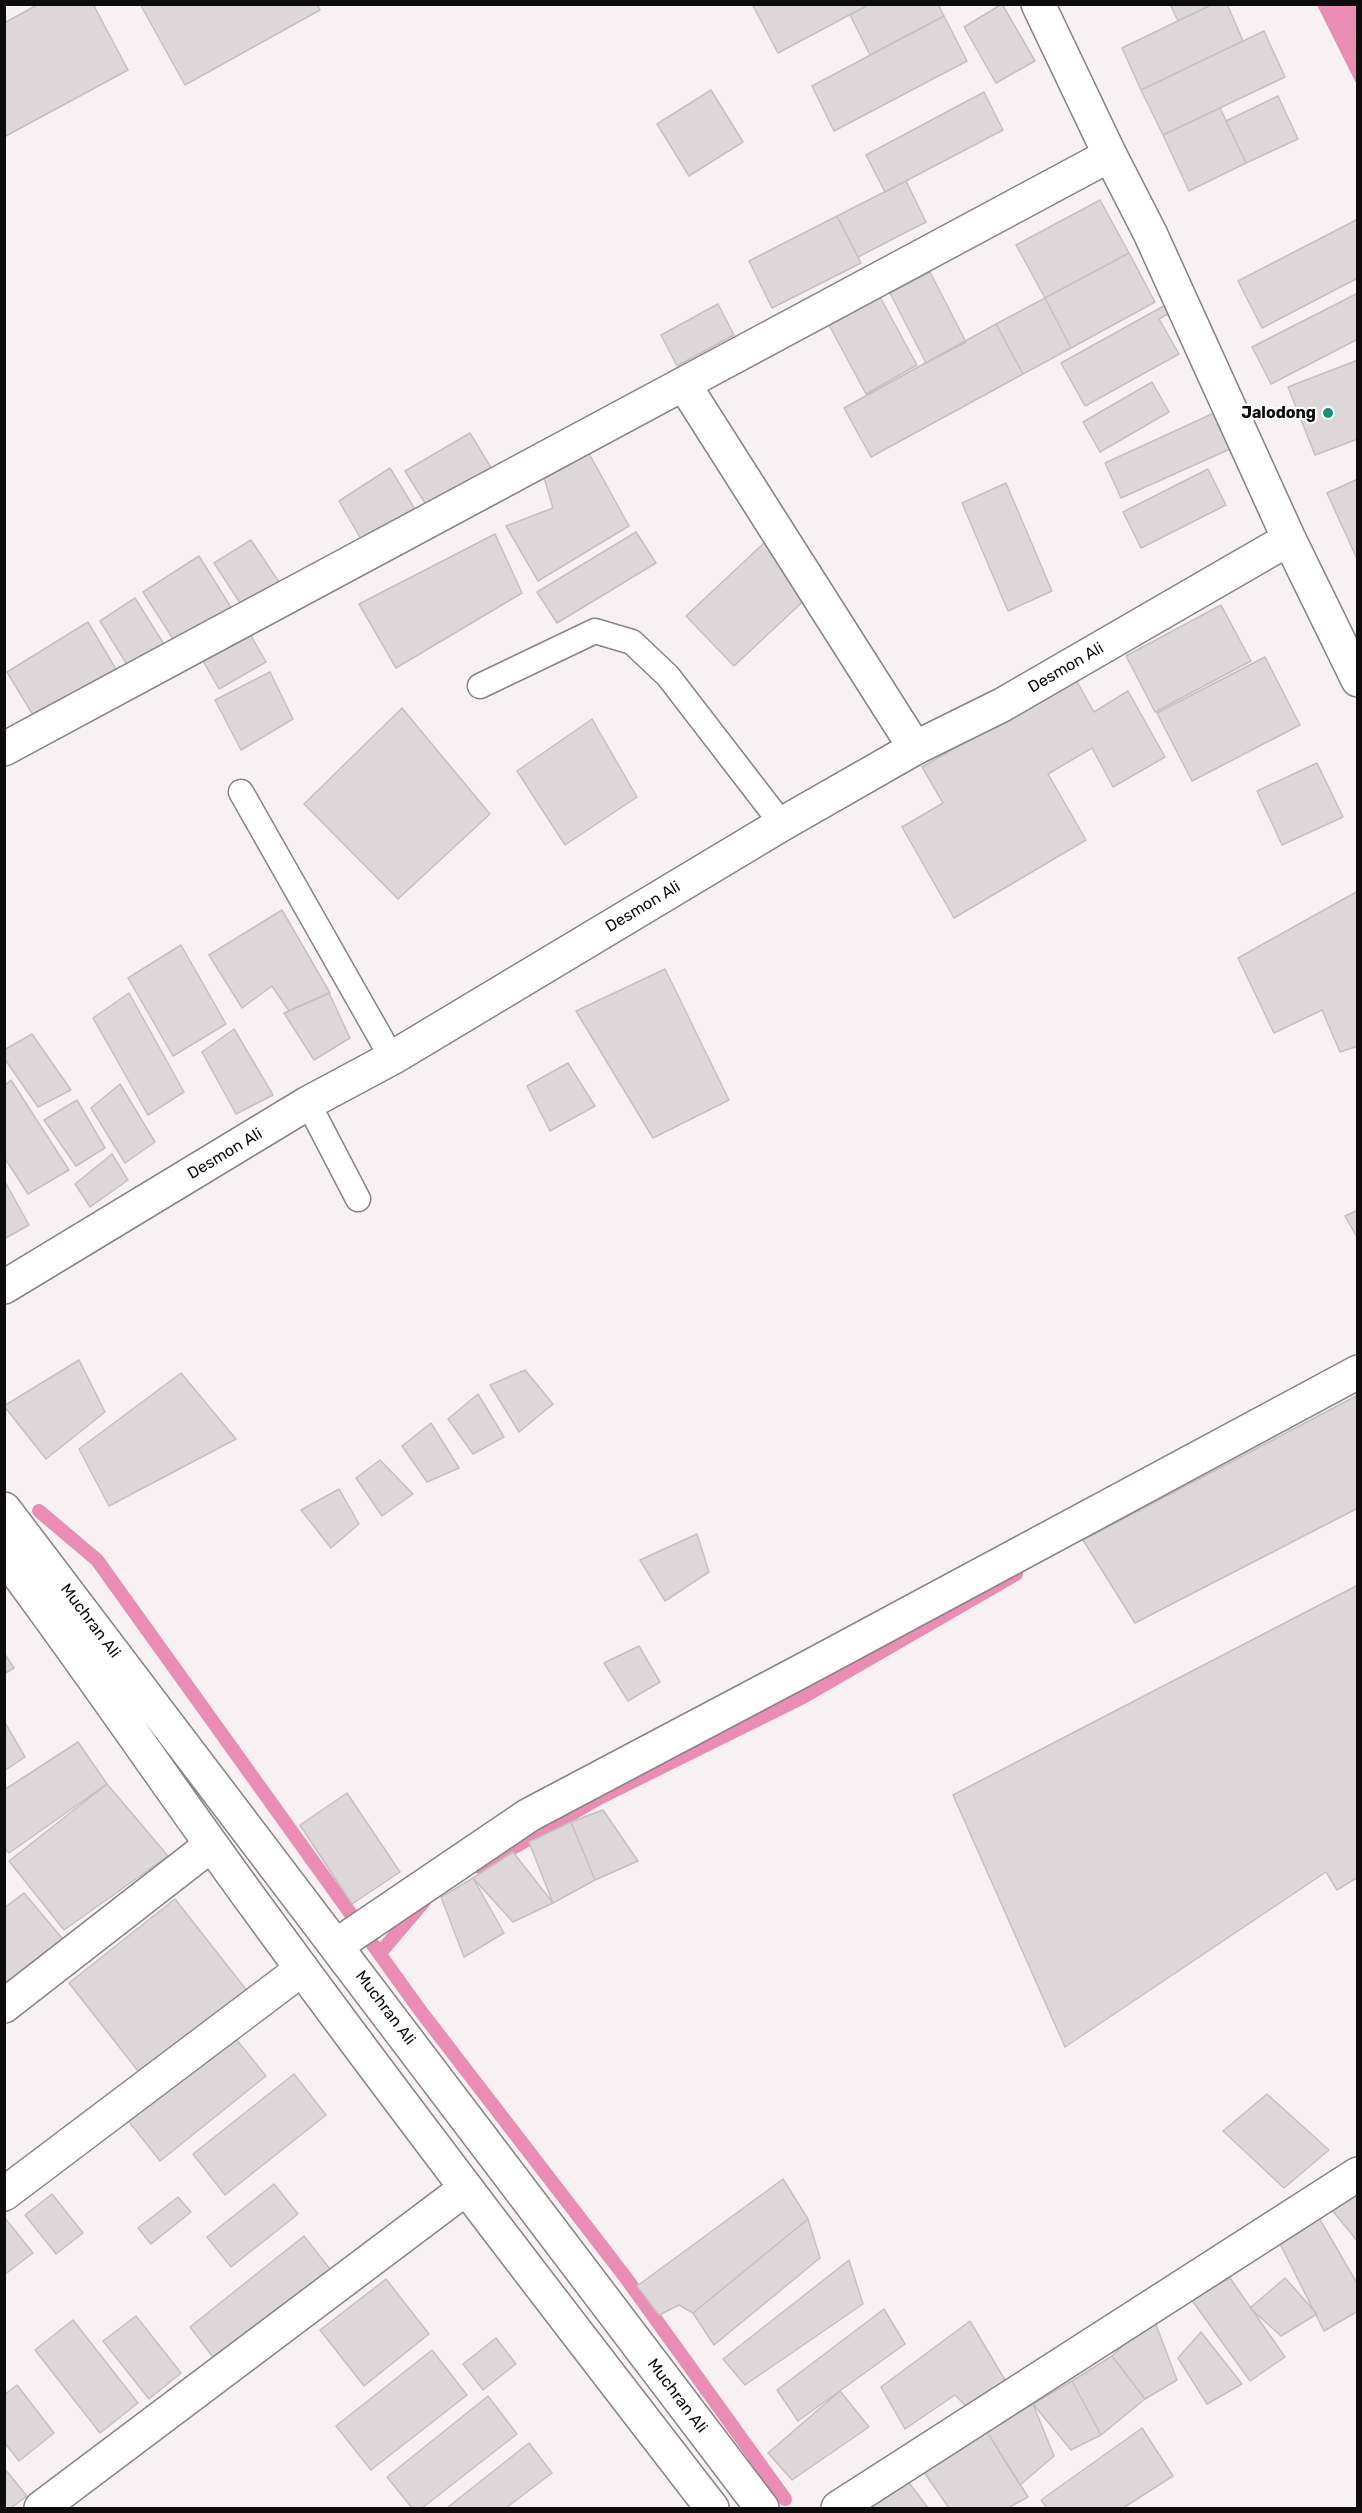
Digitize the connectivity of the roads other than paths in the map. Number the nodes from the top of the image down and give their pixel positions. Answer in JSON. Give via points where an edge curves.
{"nodes":[{"id":1,"x":1038,"y":4,"type":"edge"},
{"id":2,"x":1110,"y":155,"type":"junction"},
{"id":3,"x":686,"y":386,"type":"junction"},
{"id":4,"x":1288,"y":539,"type":"junction"},
{"id":5,"x":1358,"y":680,"type":"edge"},
{"id":6,"x":480,"y":686,"type":"dead end"},
{"id":7,"x":915,"y":748,"type":"junction"},
{"id":8,"x":4,"y":749,"type":"edge"},
{"id":9,"x":241,"y":792,"type":"dead end"},
{"id":10,"x":782,"y":824,"type":"junction"},
{"id":11,"x":392,"y":1058,"type":"junction"},
{"id":12,"x":308,"y":1103,"type":"junction"},
{"id":13,"x":358,"y":1199,"type":"dead end"},
{"id":14,"x":4,"y":1287,"type":"edge"},
{"id":15,"x":1358,"y":1371,"type":"edge"},
{"id":16,"x":4,"y":1509,"type":"edge"},
{"id":17,"x":6,"y":1559,"type":"edge"},
{"id":18,"x":210,"y":1845,"type":"junction"},
{"id":19,"x":354,"y":1933,"type":"junction"},
{"id":20,"x":302,"y":1969,"type":"junction"},
{"id":21,"x":4,"y":2006,"type":"edge"},
{"id":22,"x":1358,"y":2174,"type":"edge"},
{"id":23,"x":465,"y":2188,"type":"junction"},
{"id":24,"x":4,"y":2194,"type":"edge"},
{"id":25,"x":41,"y":2508,"type":"edge"},
{"id":26,"x":712,"y":2508,"type":"edge"},
{"id":27,"x":762,"y":2508,"type":"edge"},
{"id":28,"x":838,"y":2508,"type":"edge"}],
"edges":[{"from":1,"to":2,"type":"street"},
{"from":2,"to":3,"type":"street"},
{"from":2,"to":4,"type":"street","via":[[1150,233]]},
{"from":3,"to":7,"type":"street"},
{"from":3,"to":8,"type":"street"},
{"from":4,"to":5,"type":"street"},
{"from":4,"to":7,"type":"street","name":"Desmon Ali","via":[[1002,705]]},
{"from":6,"to":10,"type":"lane","via":[[595,631],[632,642],[668,676]]},
{"from":7,"to":10,"type":"street","name":"Desmon Ali"},
{"from":9,"to":11,"type":"lane"},
{"from":10,"to":11,"type":"street","name":"Desmon Ali"},
{"from":11,"to":12,"type":"street","name":"Desmon Ali"},
{"from":12,"to":13,"type":"lane"},
{"from":12,"to":14,"type":"street","name":"Desmon Ali"},
{"from":15,"to":19,"type":"street","via":[[529,1815]]},
{"from":16,"to":19,"type":"street","name":"Muchran Ali"},
{"from":17,"to":18,"type":"street","name":"Muchran Ali"},
{"from":18,"to":20,"type":"street","name":"Muchran Ali"},
{"from":18,"to":21,"type":"street"},
{"from":19,"to":27,"type":"street","name":"Muchran Ali"},
{"from":20,"to":23,"type":"street","name":"Muchran Ali"},
{"from":20,"to":24,"type":"street"},
{"from":22,"to":28,"type":"street"},
{"from":23,"to":25,"type":"street"},
{"from":23,"to":26,"type":"street","name":"Muchran Ali"}]}
